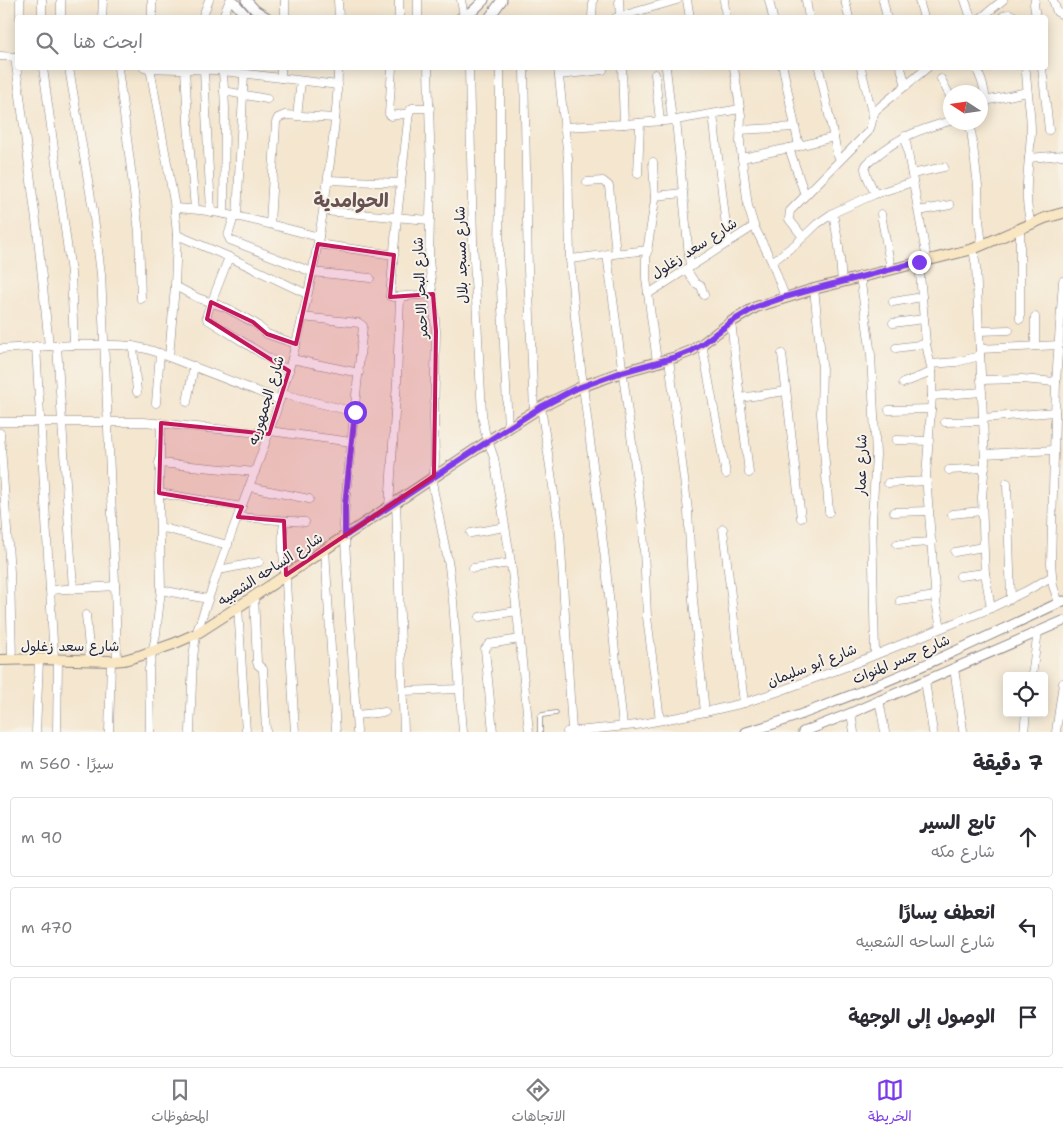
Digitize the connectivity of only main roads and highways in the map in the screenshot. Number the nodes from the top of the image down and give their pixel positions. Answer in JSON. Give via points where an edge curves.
{"nodes":[{"id":1,"x":1063,"y":213,"type":"edge"},
{"id":2,"x":196,"y":634,"type":"joint"},
{"id":3,"x":0,"y":660,"type":"edge"}],
"edges":[{"from":1,"to":2,"type":"main road","name":"شارع الساحه الشعبيه","via":[[978,247],[860,276],[753,308],[684,354],[583,386],[508,428]]},
{"from":2,"to":3,"type":"main road","name":"شارع سعد زغلول","via":[[124,660]]}]}
